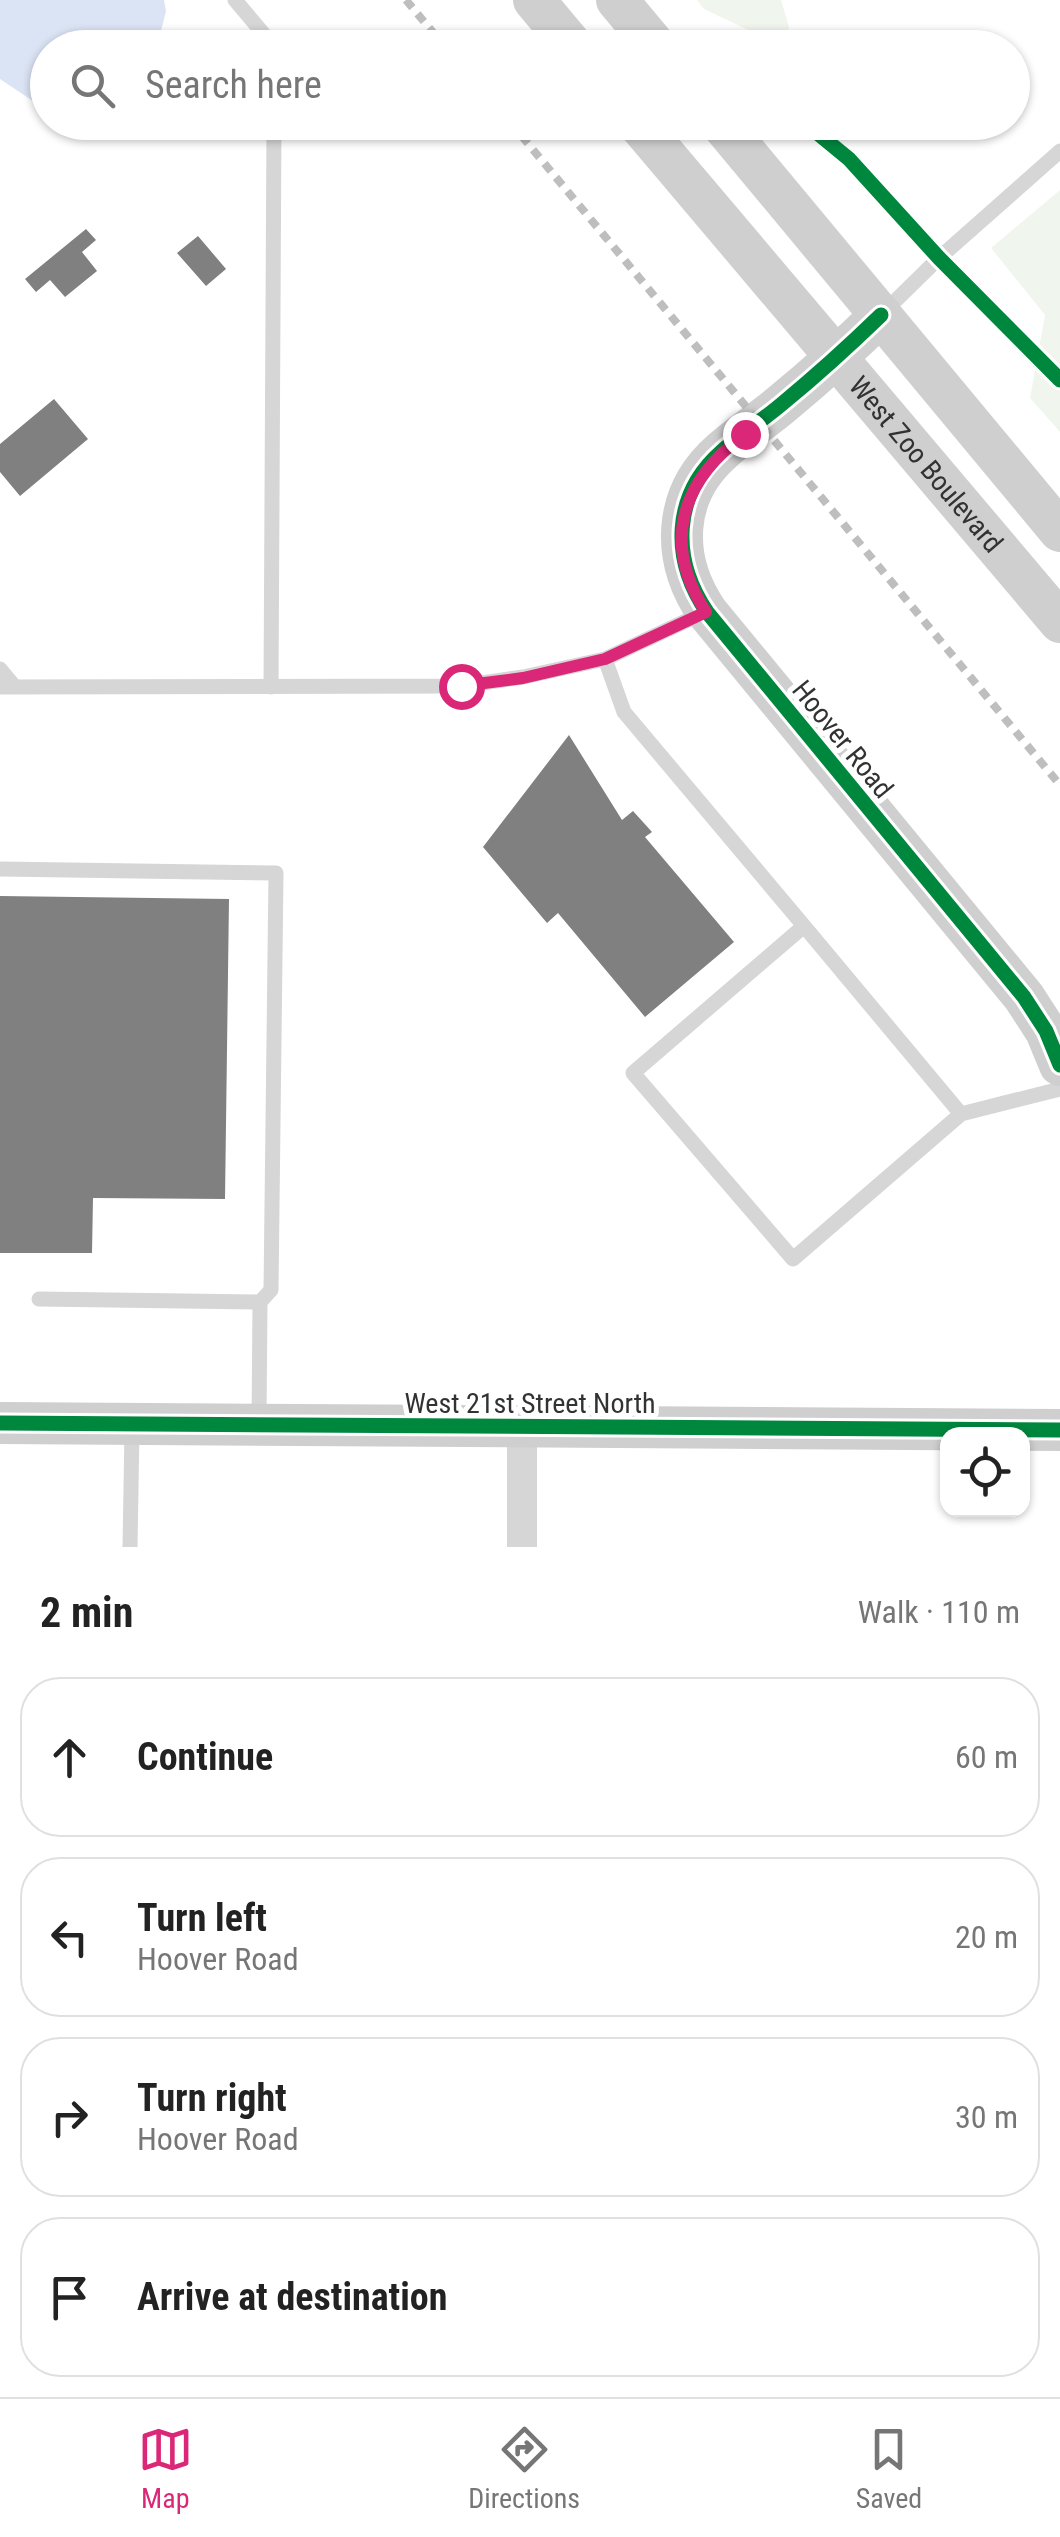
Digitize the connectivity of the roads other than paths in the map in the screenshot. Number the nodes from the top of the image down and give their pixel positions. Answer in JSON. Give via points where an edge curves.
{"nodes":[{"id":1,"x":235,"y":0,"type":"edge"},
{"id":2,"x":534,"y":0,"type":"edge"},
{"id":3,"x":617,"y":0,"type":"edge"},
{"id":4,"x":260,"y":30,"type":"edge"},
{"id":5,"x":559,"y":30,"type":"edge"},
{"id":6,"x":642,"y":30,"type":"edge"},
{"id":7,"x":274,"y":140,"type":"edge"},
{"id":8,"x":652,"y":140,"type":"edge"},
{"id":9,"x":735,"y":140,"type":"edge"},
{"id":10,"x":1060,"y":151,"type":"edge"},
{"id":11,"x":881,"y":315,"type":"junction"},
{"id":12,"x":835,"y":360,"type":"junction"},
{"id":13,"x":1060,"y":532,"type":"edge"},
{"id":14,"x":706,"y":612,"type":"junction"},
{"id":15,"x":1060,"y":622,"type":"edge"},
{"id":16,"x":605,"y":659,"type":"junction"},
{"id":17,"x":0,"y":669,"type":"edge"},
{"id":18,"x":271,"y":687,"type":"junction"},
{"id":19,"x":8,"y":688,"type":"edge"},
{"id":20,"x":0,"y":869,"type":"edge"},
{"id":21,"x":804,"y":926,"type":"junction"},
{"id":22,"x":1060,"y":1066,"type":"edge"},
{"id":23,"x":1060,"y":1089,"type":"edge"},
{"id":24,"x":962,"y":1114,"type":"junction"},
{"id":25,"x":39,"y":1299,"type":"dead end"},
{"id":26,"x":260,"y":1302,"type":"junction"},
{"id":27,"x":0,"y":1423,"type":"edge"},
{"id":28,"x":132,"y":1424,"type":"junction"},
{"id":29,"x":259,"y":1426,"type":"junction"},
{"id":30,"x":522,"y":1428,"type":"junction"},
{"id":31,"x":1060,"y":1430,"type":"edge"},
{"id":32,"x":130,"y":1547,"type":"edge"},
{"id":33,"x":522,"y":1547,"type":"edge"}],
"edges":[{"from":1,"to":4,"type":"lane"},
{"from":2,"to":5,"type":"street"},
{"from":3,"to":6,"type":"street"},
{"from":7,"to":18,"type":"lane"},
{"from":8,"to":12,"type":"street","name":"West Zoo Boulevard"},
{"from":9,"to":11,"type":"street"},
{"from":10,"to":11,"type":"lane"},
{"from":11,"to":12,"type":"street","name":"Hoover Road"},
{"from":11,"to":13,"type":"street"},
{"from":12,"to":14,"type":"street","name":"Hoover Road","via":[[700,476],[682,524],[682,550],[687,578]]},
{"from":12,"to":15,"type":"street","name":"West Zoo Boulevard"},
{"from":14,"to":16,"type":"lane"},
{"from":14,"to":22,"type":"street","name":"Hoover Road","via":[[1024,997]]},
{"from":16,"to":18,"type":"lane","via":[[461,686]]},
{"from":16,"to":21,"type":"lane","via":[[624,712]]},
{"from":17,"to":19,"type":"lane"},
{"from":18,"to":19,"type":"lane"},
{"from":20,"to":26,"type":"lane","via":[[276,872],[271,1290]]},
{"from":21,"to":24,"type":"lane"},
{"from":21,"to":24,"type":"lane","via":[[633,1072],[793,1259]]},
{"from":23,"to":24,"type":"lane"},
{"from":25,"to":26,"type":"lane"},
{"from":26,"to":29,"type":"lane"},
{"from":27,"to":28,"type":"street","name":"West 21st Street North"},
{"from":28,"to":29,"type":"street","name":"West 21st Street North"},
{"from":28,"to":32,"type":"lane"},
{"from":29,"to":30,"type":"street","name":"West 21st Street North"},
{"from":30,"to":31,"type":"street","name":"West 21st Street North"},
{"from":30,"to":33,"type":"street"}]}
